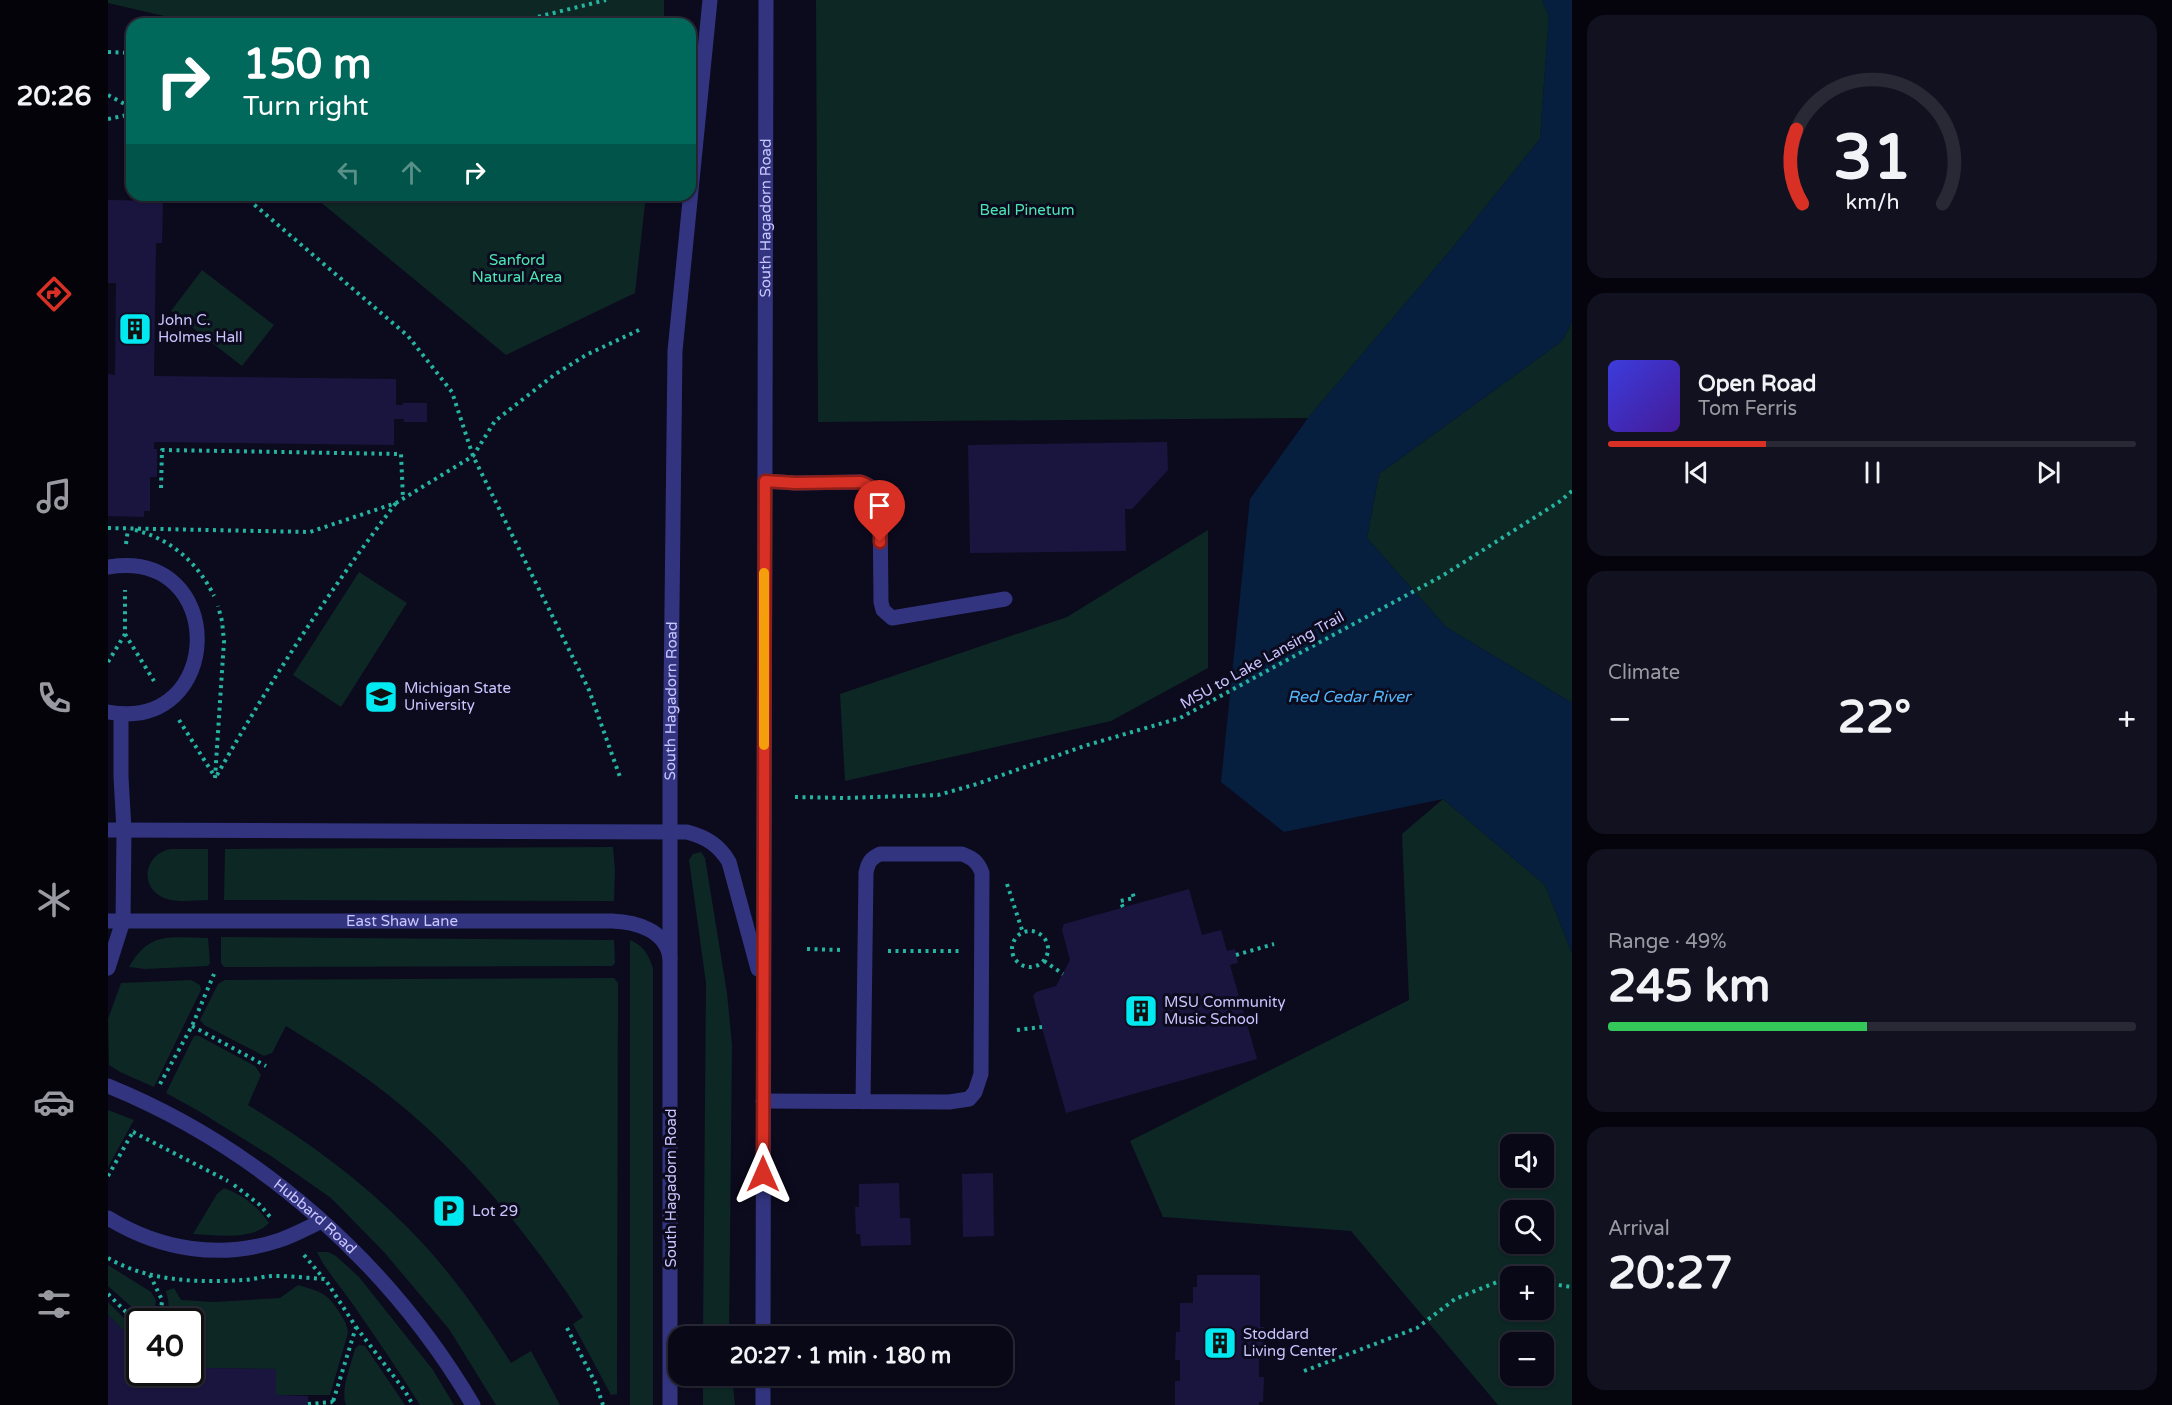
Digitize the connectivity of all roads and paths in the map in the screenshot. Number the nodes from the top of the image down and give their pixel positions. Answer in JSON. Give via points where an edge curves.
{"nodes":[{"id":1,"x":606,"y":0,"type":"edge"},
{"id":2,"x":710,"y":0,"type":"edge"},
{"id":3,"x":766,"y":0,"type":"edge"},
{"id":4,"x":533,"y":18,"type":"edge"},
{"id":5,"x":108,"y":52,"type":"edge"},
{"id":6,"x":126,"y":53,"type":"edge"},
{"id":7,"x":108,"y":94,"type":"edge"},
{"id":8,"x":126,"y":104,"type":"edge"},
{"id":9,"x":126,"y":115,"type":"edge"},
{"id":10,"x":108,"y":119,"type":"edge"},
{"id":11,"x":696,"y":140,"type":"edge"},
{"id":12,"x":250,"y":201,"type":"edge"},
{"id":13,"x":690,"y":201,"type":"edge"},
{"id":14,"x":639,"y":330,"type":"dead end"},
{"id":15,"x":473,"y":456,"type":"junction"},
{"id":16,"x":765,"y":481,"type":"junction"},
{"id":17,"x":161,"y":488,"type":"dead end"},
{"id":18,"x":1572,"y":491,"type":"edge"},
{"id":19,"x":403,"y":498,"type":"junction"},
{"id":20,"x":396,"y":503,"type":"junction"},
{"id":21,"x":108,"y":528,"type":"edge"},
{"id":22,"x":108,"y":567,"type":"edge"},
{"id":23,"x":1005,"y":599,"type":"dead end"},
{"id":24,"x":125,"y":634,"type":"dead end"},
{"id":25,"x":108,"y":662,"type":"edge"},
{"id":26,"x":115,"y":713,"type":"edge"},
{"id":27,"x":620,"y":777,"type":"dead end"},
{"id":28,"x":215,"y":778,"type":"dead end"},
{"id":29,"x":795,"y":797,"type":"dead end"},
{"id":30,"x":108,"y":830,"type":"edge"},
{"id":31,"x":124,"y":830,"type":"junction"},
{"id":32,"x":671,"y":832,"type":"junction"},
{"id":33,"x":1006,"y":883,"type":"dead end"},
{"id":34,"x":1132,"y":891,"type":"dead end"},
{"id":35,"x":1123,"y":908,"type":"dead end"},
{"id":36,"x":115,"y":921,"type":"edge"},
{"id":37,"x":1023,"y":933,"type":"junction"},
{"id":38,"x":1274,"y":944,"type":"dead end"},
{"id":39,"x":807,"y":950,"type":"dead end"},
{"id":40,"x":865,"y":951,"type":"junction"},
{"id":41,"x":982,"y":952,"type":"junction"},
{"id":42,"x":1012,"y":952,"type":"junction"},
{"id":43,"x":1236,"y":955,"type":"dead end"},
{"id":44,"x":1044,"y":960,"type":"junction"},
{"id":45,"x":671,"y":967,"type":"junction"},
{"id":46,"x":108,"y":968,"type":"edge"},
{"id":47,"x":214,"y":974,"type":"dead end"},
{"id":48,"x":1063,"y":974,"type":"dead end"},
{"id":49,"x":764,"y":989,"type":"junction"},
{"id":50,"x":192,"y":1026,"type":"junction"},
{"id":51,"x":1042,"y":1027,"type":"dead end"},
{"id":52,"x":1017,"y":1030,"type":"dead end"},
{"id":53,"x":266,"y":1066,"type":"dead end"},
{"id":54,"x":108,"y":1086,"type":"edge"},
{"id":55,"x":763,"y":1101,"type":"junction"},
{"id":56,"x":863,"y":1102,"type":"junction"},
{"id":57,"x":150,"y":1104,"type":"junction"},
{"id":58,"x":134,"y":1132,"type":"junction"},
{"id":59,"x":108,"y":1176,"type":"edge"},
{"id":60,"x":108,"y":1218,"type":"edge"},
{"id":61,"x":322,"y":1221,"type":"junction"},
{"id":62,"x":288,"y":1237,"type":"junction"},
{"id":63,"x":108,"y":1258,"type":"edge"},
{"id":64,"x":149,"y":1275,"type":"junction"},
{"id":65,"x":325,"y":1279,"type":"junction"},
{"id":66,"x":1500,"y":1281,"type":"edge"},
{"id":67,"x":1554,"y":1284,"type":"edge"},
{"id":68,"x":1572,"y":1287,"type":"edge"},
{"id":69,"x":108,"y":1294,"type":"edge"},
{"id":70,"x":161,"y":1308,"type":"edge"},
{"id":71,"x":126,"y":1312,"type":"edge"},
{"id":72,"x":356,"y":1326,"type":"junction"},
{"id":73,"x":763,"y":1326,"type":"edge"},
{"id":74,"x":567,"y":1328,"type":"dead end"},
{"id":75,"x":1304,"y":1371,"type":"dead end"},
{"id":76,"x":763,"y":1386,"type":"edge"},
{"id":77,"x":308,"y":1404,"type":"edge"},
{"id":78,"x":333,"y":1404,"type":"edge"},
{"id":79,"x":413,"y":1405,"type":"edge"},
{"id":80,"x":473,"y":1405,"type":"edge"},
{"id":81,"x":603,"y":1405,"type":"edge"},
{"id":82,"x":670,"y":1405,"type":"edge"},
{"id":83,"x":763,"y":1405,"type":"edge"}],
"edges":[{"from":1,"to":4,"type":"path"},
{"from":2,"to":11,"type":"street","name":"South Hagadorn Road"},
{"from":3,"to":16,"type":"street","name":"South Hagadorn Road"},
{"from":5,"to":6,"type":"path"},
{"from":7,"to":8,"type":"path"},
{"from":9,"to":10,"type":"path"},
{"from":12,"to":15,"type":"path","via":[[408,336],[452,392]]},
{"from":13,"to":32,"type":"street","name":"South Hagadorn Road","via":[[675,351]]},
{"from":14,"to":15,"type":"path","via":[[586,355],[524,397],[495,421]]},
{"from":15,"to":19,"type":"path"},
{"from":15,"to":27,"type":"path","via":[[589,690]]},
{"from":16,"to":23,"type":"street","via":[[870,485],[880,502],[881,602],[892,618]]},
{"from":16,"to":49,"type":"street","name":"South Hagadorn Road"},
{"from":17,"to":19,"type":"path","via":[[162,450],[401,454]]},
{"from":18,"to":29,"type":"path","name":"MSU to Lake Lansing Trail","via":[[1442,576],[1180,718],[938,795]]},
{"from":19,"to":20,"type":"path"},
{"from":20,"to":21,"type":"path","via":[[310,531]]},
{"from":20,"to":28,"type":"path","via":[[312,618]]},
{"from":22,"to":26,"type":"street","via":[[135,566],[168,579],[191,606],[199,641],[190,674],[167,701],[153,708]]},
{"from":24,"to":25,"type":"path"},
{"from":26,"to":31,"type":"street"},
{"from":30,"to":31,"type":"street"},
{"from":31,"to":32,"type":"street"},
{"from":31,"to":36,"type":"street"},
{"from":32,"to":45,"type":"street","name":"South Hagadorn Road"},
{"from":32,"to":49,"type":"street","via":[[701,836],[714,843],[729,862]]},
{"from":33,"to":37,"type":"path"},
{"from":34,"to":35,"type":"path","via":[[1134,897],[1120,901]]},
{"from":36,"to":45,"type":"street","name":"East Shaw Lane","via":[[627,922],[654,933],[670,954]]},
{"from":36,"to":46,"type":"street"},
{"from":37,"to":42,"type":"path","via":[[1014,940]]},
{"from":37,"to":44,"type":"path","via":[[1035,932],[1044,938],[1048,950]]},
{"from":38,"to":43,"type":"path"},
{"from":39,"to":40,"type":"path"},
{"from":40,"to":41,"type":"path"},
{"from":40,"to":41,"type":"street","via":[[866,873],[871,858],[880,854],[962,854],[979,863],[982,873]]},
{"from":40,"to":56,"type":"street"},
{"from":41,"to":42,"type":"path"},
{"from":41,"to":56,"type":"street","via":[[981,1074],[975,1092],[969,1099],[949,1102]]},
{"from":42,"to":44,"type":"path","via":[[1018,962],[1028,967]]},
{"from":44,"to":48,"type":"path"},
{"from":45,"to":82,"type":"street","name":"South Hagadorn Road"},
{"from":47,"to":50,"type":"path"},
{"from":49,"to":55,"type":"street","name":"South Hagadorn Road"},
{"from":50,"to":53,"type":"path"},
{"from":50,"to":57,"type":"path"},
{"from":51,"to":52,"type":"path"},
{"from":54,"to":57,"type":"street","name":"Hubbard Road"},
{"from":55,"to":56,"type":"street"},
{"from":55,"to":73,"type":"street","name":"South Hagadorn Road"},
{"from":57,"to":58,"type":"path"},
{"from":57,"to":61,"type":"street","name":"Hubbard Road","via":[[245,1160]]},
{"from":58,"to":59,"type":"path"},
{"from":58,"to":62,"type":"path","via":[[228,1181],[260,1205]]},
{"from":60,"to":62,"type":"street","via":[[154,1241],[211,1251],[239,1250]]},
{"from":61,"to":62,"type":"street"},
{"from":61,"to":80,"type":"street","name":"Hubbard Road","via":[[381,1279],[454,1373]]},
{"from":62,"to":65,"type":"path"},
{"from":63,"to":64,"type":"path","via":[[124,1268]]},
{"from":64,"to":65,"type":"path","via":[[206,1281],[272,1276]]},
{"from":64,"to":70,"type":"path","via":[[162,1300]]},
{"from":65,"to":72,"type":"path"},
{"from":66,"to":75,"type":"path","via":[[1455,1299],[1417,1328]]},
{"from":67,"to":68,"type":"path"},
{"from":69,"to":71,"type":"path"},
{"from":72,"to":78,"type":"path"},
{"from":72,"to":79,"type":"path"},
{"from":74,"to":81,"type":"path","via":[[597,1384]]},
{"from":76,"to":83,"type":"street"},
{"from":77,"to":78,"type":"path"}]}
